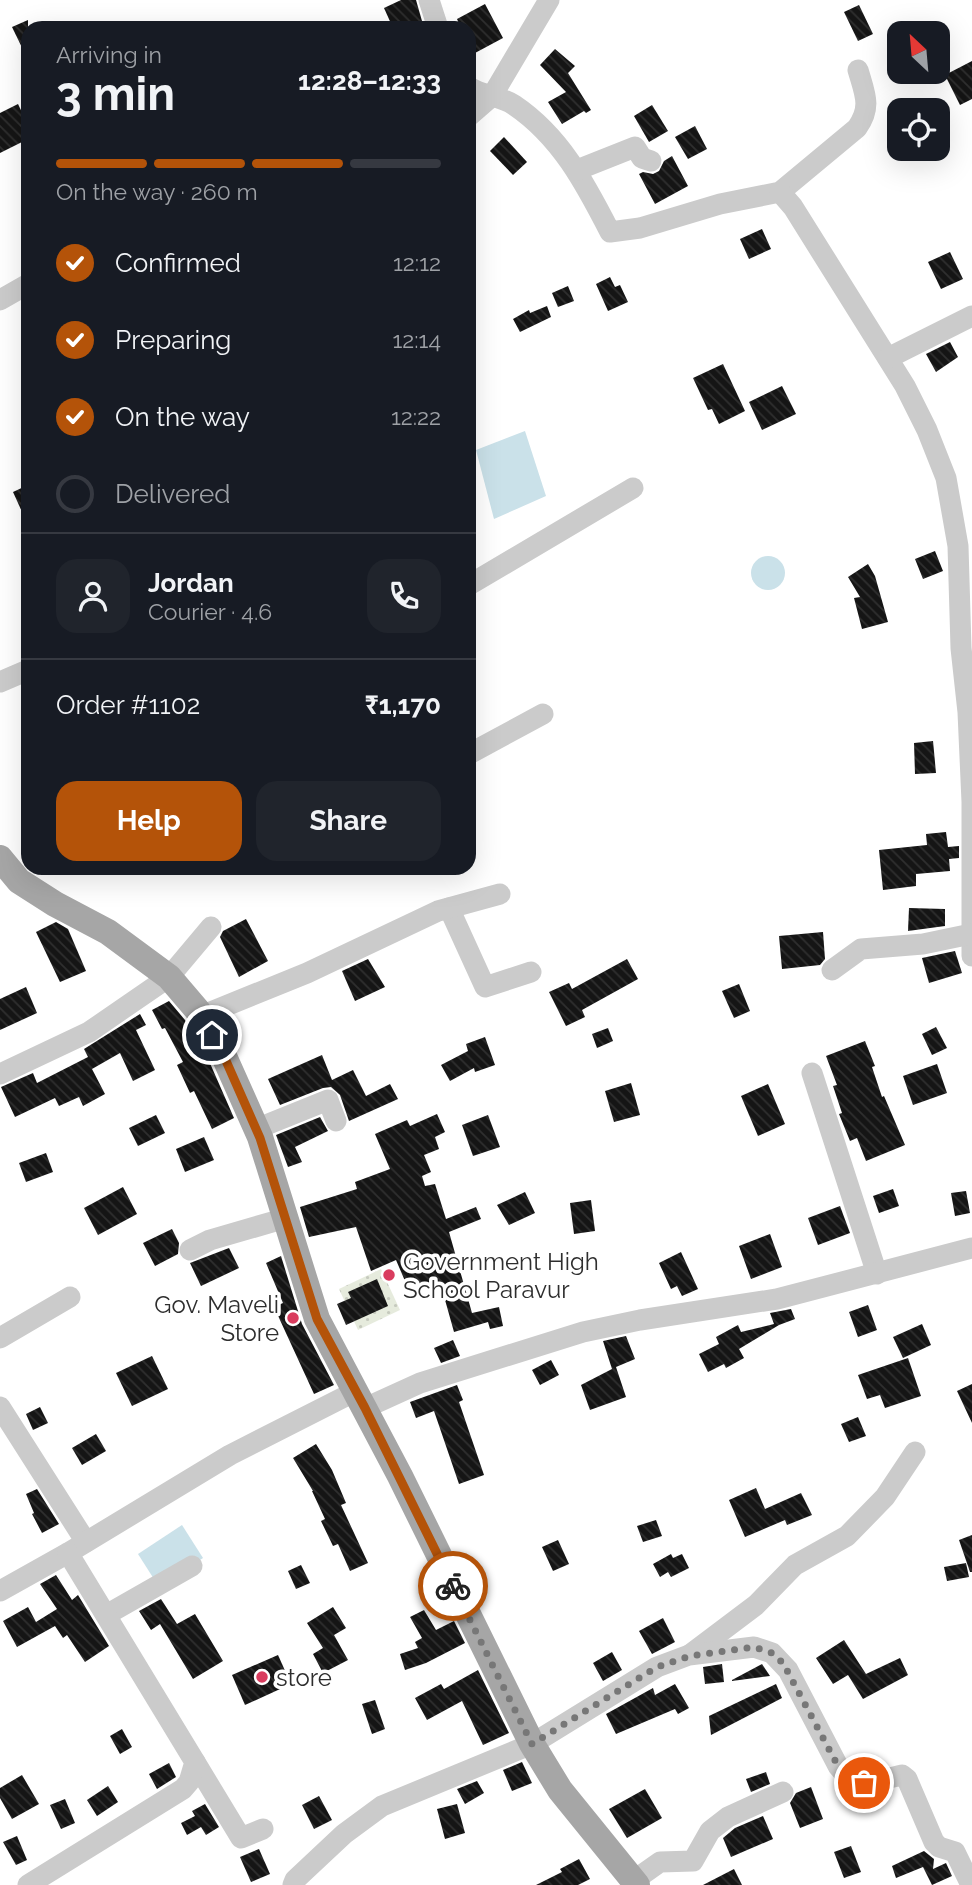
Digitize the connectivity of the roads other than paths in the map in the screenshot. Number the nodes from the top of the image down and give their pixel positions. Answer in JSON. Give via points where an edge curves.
{"nodes":[{"id":1,"x":429,"y":0,"type":"edge"},
{"id":2,"x":549,"y":0,"type":"edge"},
{"id":3,"x":436,"y":21,"type":"edge"},
{"id":4,"x":858,"y":70,"type":"dead end"},
{"id":5,"x":476,"y":90,"type":"edge"},
{"id":6,"x":492,"y":96,"type":"junction"},
{"id":7,"x":476,"y":110,"type":"edge"},
{"id":8,"x":651,"y":161,"type":"dead end"},
{"id":9,"x":578,"y":170,"type":"junction"},
{"id":10,"x":780,"y":191,"type":"junction"},
{"id":11,"x":21,"y":288,"type":"edge"},
{"id":12,"x":0,"y":300,"type":"edge"},
{"id":13,"x":972,"y":316,"type":"edge"},
{"id":14,"x":888,"y":358,"type":"junction"},
{"id":15,"x":633,"y":488,"type":"dead end"},
{"id":16,"x":965,"y":572,"type":"edge"},
{"id":17,"x":476,"y":581,"type":"edge"},
{"id":18,"x":21,"y":673,"type":"edge"},
{"id":19,"x":0,"y":682,"type":"edge"},
{"id":20,"x":969,"y":693,"type":"edge"},
{"id":21,"x":543,"y":714,"type":"dead end"},
{"id":22,"x":476,"y":750,"type":"edge"},
{"id":23,"x":0,"y":858,"type":"edge"},
{"id":24,"x":500,"y":894,"type":"dead end"},
{"id":25,"x":449,"y":908,"type":"junction"},
{"id":26,"x":211,"y":927,"type":"dead end"},
{"id":27,"x":971,"y":933,"type":"edge"},
{"id":28,"x":972,"y":956,"type":"edge"},
{"id":29,"x":832,"y":970,"type":"dead end"},
{"id":30,"x":531,"y":972,"type":"dead end"},
{"id":31,"x":169,"y":977,"type":"junction"},
{"id":32,"x":201,"y":1016,"type":"junction"},
{"id":33,"x":812,"y":1073,"type":"dead end"},
{"id":34,"x":0,"y":1074,"type":"edge"},
{"id":35,"x":336,"y":1121,"type":"dead end"},
{"id":36,"x":256,"y":1129,"type":"junction"},
{"id":37,"x":286,"y":1218,"type":"junction"},
{"id":38,"x":972,"y":1248,"type":"edge"},
{"id":39,"x":190,"y":1250,"type":"dead end"},
{"id":40,"x":877,"y":1274,"type":"junction"},
{"id":41,"x":70,"y":1297,"type":"dead end"},
{"id":42,"x":0,"y":1338,"type":"edge"},
{"id":43,"x":360,"y":1399,"type":"junction"},
{"id":44,"x":0,"y":1407,"type":"edge"},
{"id":45,"x":915,"y":1452,"type":"dead end"},
{"id":46,"x":77,"y":1547,"type":"junction"},
{"id":47,"x":192,"y":1566,"type":"dead end"},
{"id":48,"x":0,"y":1591,"type":"edge"},
{"id":49,"x":106,"y":1615,"type":"junction"},
{"id":50,"x":690,"y":1656,"type":"junction"},
{"id":51,"x":532,"y":1744,"type":"junction"},
{"id":52,"x":195,"y":1762,"type":"junction"},
{"id":53,"x":783,"y":1792,"type":"dead end"},
{"id":54,"x":263,"y":1829,"type":"dead end"},
{"id":55,"x":635,"y":1883,"type":"edge"},
{"id":56,"x":29,"y":1885,"type":"edge"},
{"id":57,"x":293,"y":1885,"type":"edge"},
{"id":58,"x":971,"y":1885,"type":"edge"}],
"edges":[{"from":1,"to":3,"type":"street"},
{"from":2,"to":6,"type":"street"},
{"from":4,"to":10,"type":"street","via":[[866,116]]},
{"from":5,"to":6,"type":"street"},
{"from":6,"to":7,"type":"street"},
{"from":6,"to":9,"type":"street","via":[[511,103],[547,131]]},
{"from":8,"to":9,"type":"street","via":[[642,158],[635,147]]},
{"from":9,"to":10,"type":"street","via":[[610,232]]},
{"from":10,"to":14,"type":"street"},
{"from":11,"to":12,"type":"street"},
{"from":13,"to":14,"type":"street"},
{"from":14,"to":16,"type":"street","via":[[927,430],[946,478]]},
{"from":15,"to":17,"type":"street"},
{"from":16,"to":20,"type":"street","via":[[961,648]]},
{"from":18,"to":19,"type":"street"},
{"from":20,"to":27,"type":"street"},
{"from":21,"to":22,"type":"street"},
{"from":23,"to":31,"type":"main road","via":[[19,881],[108,932]]},
{"from":24,"to":25,"type":"street"},
{"from":25,"to":30,"type":"street","via":[[485,987]]},
{"from":25,"to":32,"type":"street"},
{"from":26,"to":31,"type":"street"},
{"from":27,"to":28,"type":"street"},
{"from":27,"to":29,"type":"street","via":[[923,944],[861,949]]},
{"from":31,"to":32,"type":"main road"},
{"from":31,"to":34,"type":"street","via":[[89,1031]]},
{"from":32,"to":36,"type":"main road"},
{"from":33,"to":40,"type":"street"},
{"from":35,"to":36,"type":"street","via":[[328,1100]]},
{"from":36,"to":37,"type":"main road"},
{"from":37,"to":39,"type":"street"},
{"from":37,"to":43,"type":"main road","via":[[317,1319]]},
{"from":38,"to":40,"type":"street"},
{"from":40,"to":43,"type":"street","via":[[777,1299],[583,1332]]},
{"from":41,"to":42,"type":"street"},
{"from":43,"to":46,"type":"street","via":[[230,1455]]},
{"from":43,"to":51,"type":"main road"},
{"from":44,"to":46,"type":"street"},
{"from":45,"to":50,"type":"street","via":[[886,1497],[847,1536],[795,1565],[756,1605]]},
{"from":46,"to":48,"type":"street"},
{"from":46,"to":49,"type":"street"},
{"from":47,"to":49,"type":"street"},
{"from":49,"to":52,"type":"street"},
{"from":50,"to":51,"type":"street","via":[[657,1667]]},
{"from":50,"to":58,"type":"street","via":[[754,1647],[772,1653],[788,1670],[838,1766],[853,1781],[864,1783],[905,1776],[933,1842],[955,1852]]},
{"from":51,"to":55,"type":"main road","via":[[560,1790]]},
{"from":51,"to":57,"type":"street","via":[[382,1806],[344,1834]]},
{"from":52,"to":54,"type":"street","via":[[241,1838]]},
{"from":52,"to":56,"type":"street","via":[[183,1789]]},
{"from":53,"to":55,"type":"street","via":[[719,1824],[693,1861],[660,1862]]}]}
